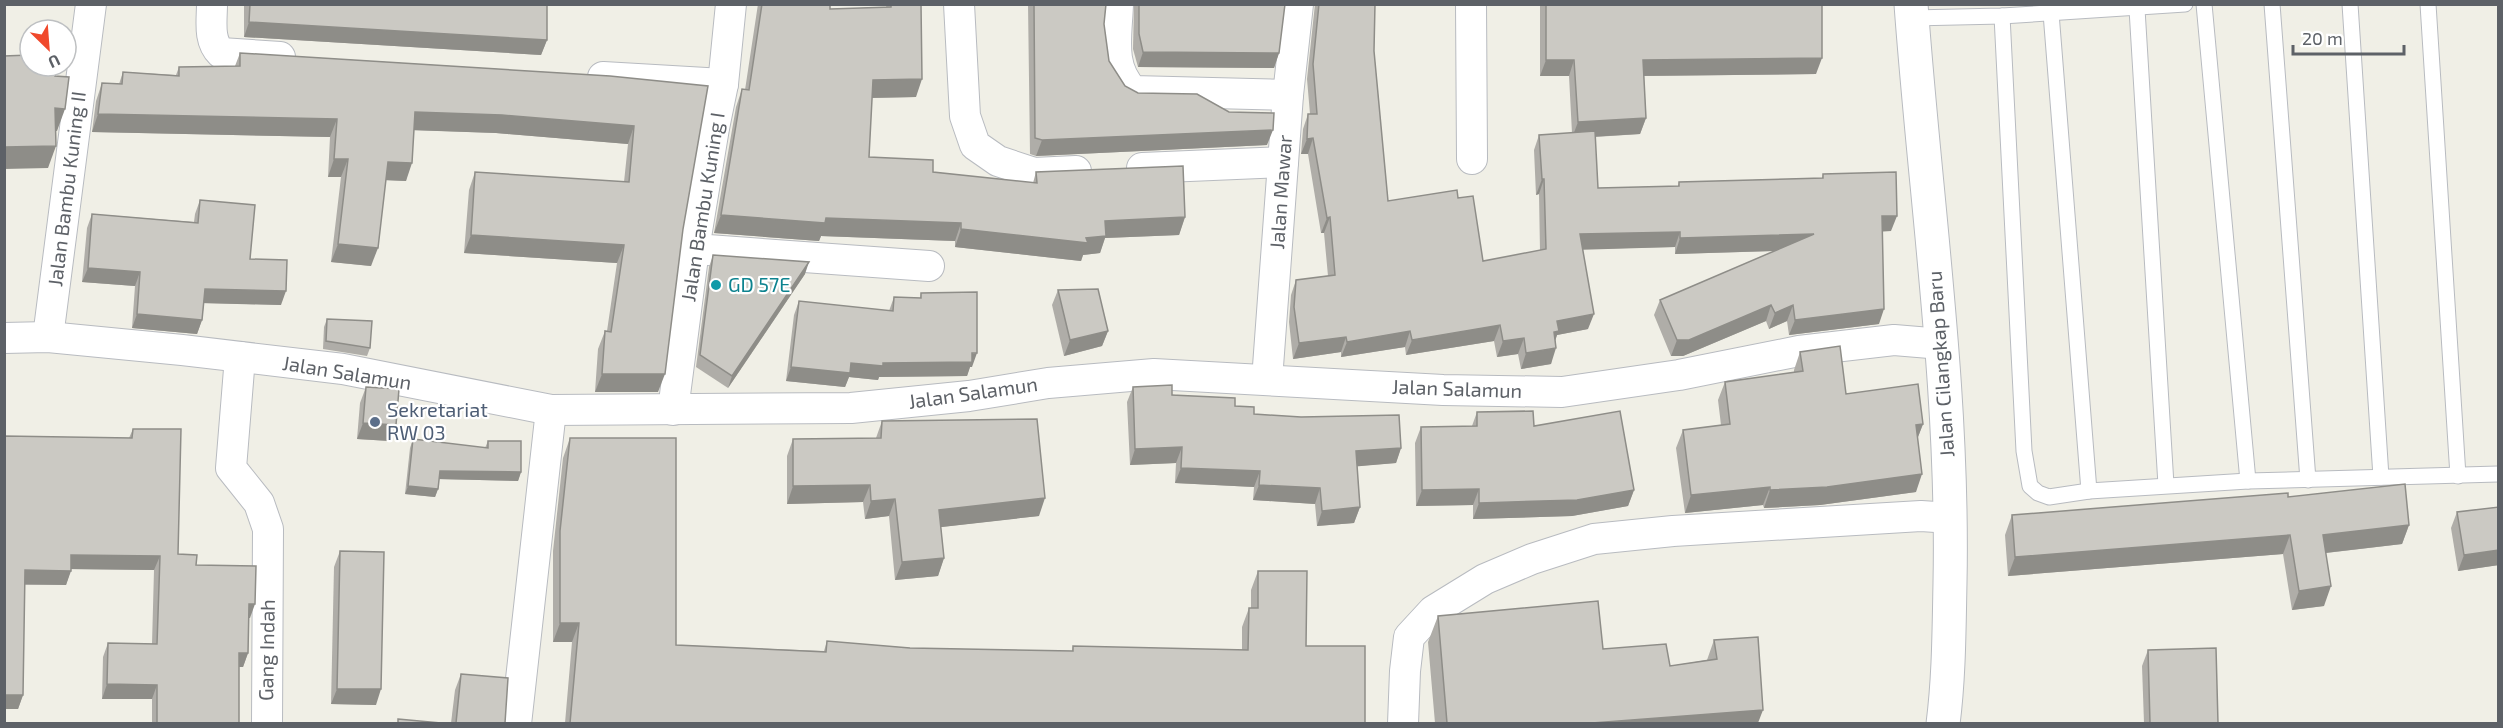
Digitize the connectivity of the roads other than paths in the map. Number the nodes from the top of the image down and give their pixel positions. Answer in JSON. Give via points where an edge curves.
{"nodes":[{"id":1,"x":91,"y":4,"type":"edge"},
{"id":2,"x":212,"y":4,"type":"edge"},
{"id":3,"x":731,"y":4,"type":"edge"},
{"id":4,"x":959,"y":4,"type":"edge"},
{"id":5,"x":1118,"y":4,"type":"edge"},
{"id":6,"x":1298,"y":4,"type":"edge"},
{"id":7,"x":1471,"y":4,"type":"edge"},
{"id":8,"x":2185,"y":4,"type":"edge"},
{"id":9,"x":2204,"y":4,"type":"edge"},
{"id":10,"x":2272,"y":4,"type":"edge"},
{"id":11,"x":2350,"y":4,"type":"edge"},
{"id":12,"x":2428,"y":4,"type":"edge"},
{"id":13,"x":2138,"y":9,"type":"junction"},
{"id":14,"x":1911,"y":11,"type":"edge"},
{"id":15,"x":2051,"y":13,"type":"junction"},
{"id":16,"x":2002,"y":16,"type":"junction"},
{"id":17,"x":303,"y":58,"type":"edge"},
{"id":18,"x":572,"y":75,"type":"edge"},
{"id":19,"x":723,"y":84,"type":"junction"},
{"id":20,"x":1288,"y":95,"type":"junction"},
{"id":21,"x":1472,"y":159,"type":"dead end"},
{"id":22,"x":1283,"y":162,"type":"junction"},
{"id":23,"x":694,"y":249,"type":"junction"},
{"id":24,"x":929,"y":266,"type":"dead end"},
{"id":25,"x":48,"y":337,"type":"junction"},
{"id":26,"x":4,"y":338,"type":"edge"},
{"id":27,"x":1942,"y":344,"type":"junction"},
{"id":28,"x":240,"y":357,"type":"junction"},
{"id":29,"x":1267,"y":380,"type":"junction"},
{"id":30,"x":551,"y":410,"type":"junction"},
{"id":31,"x":673,"y":410,"type":"junction"},
{"id":32,"x":2499,"y":474,"type":"edge"},
{"id":33,"x":2381,"y":477,"type":"junction"},
{"id":34,"x":2458,"y":477,"type":"junction"},
{"id":35,"x":2308,"y":480,"type":"junction"},
{"id":36,"x":2248,"y":481,"type":"junction"},
{"id":37,"x":2166,"y":485,"type":"junction"},
{"id":38,"x":2089,"y":491,"type":"junction"},
{"id":39,"x":1951,"y":518,"type":"junction"},
{"id":40,"x":267,"y":723,"type":"edge"},
{"id":41,"x":516,"y":723,"type":"edge"},
{"id":42,"x":1403,"y":723,"type":"edge"},
{"id":43,"x":1943,"y":723,"type":"edge"}],
"edges":[{"from":1,"to":25,"type":"street","name":"Jalan Bambu Kuning II"},
{"from":2,"to":17,"type":"street","via":[[212,37],[221,53]]},
{"from":3,"to":19,"type":"street","name":"Jalan Bambu Kuning I"},
{"from":4,"to":22,"type":"street","via":[[965,116],[975,145],[999,161],[1034,173]]},
{"from":5,"to":20,"type":"street","via":[[1117,68],[1133,91]]},
{"from":6,"to":20,"type":"street","name":"Jalan Mawar"},
{"from":7,"to":21,"type":"street"},
{"from":8,"to":13,"type":"lane"},
{"from":9,"to":36,"type":"lane"},
{"from":10,"to":35,"type":"lane"},
{"from":11,"to":33,"type":"lane"},
{"from":12,"to":34,"type":"lane"},
{"from":13,"to":15,"type":"lane"},
{"from":13,"to":37,"type":"lane"},
{"from":14,"to":16,"type":"lane"},
{"from":14,"to":27,"type":"street","name":"Jalan Cilangkap Baru"},
{"from":15,"to":16,"type":"lane"},
{"from":15,"to":38,"type":"lane"},
{"from":16,"to":38,"type":"lane","via":[[2024,451],[2030,486],[2049,497]]},
{"from":18,"to":19,"type":"street"},
{"from":19,"to":23,"type":"street","name":"Jalan Bambu Kuning I"},
{"from":20,"to":22,"type":"street","name":"Jalan Mawar"},
{"from":22,"to":29,"type":"street","name":"Jalan Mawar"},
{"from":23,"to":24,"type":"street"},
{"from":23,"to":31,"type":"street","name":"Jalan Bambu Kuning I"},
{"from":25,"to":26,"type":"street","name":"Jalan Salamun"},
{"from":25,"to":28,"type":"street","name":"Jalan Salamun"},
{"from":27,"to":29,"type":"street","name":"Jalan Salamun","via":[[1894,340],[1799,351],[1679,375],[1562,392]]},
{"from":27,"to":39,"type":"street","name":"Jalan Cilangkap Baru"},
{"from":28,"to":30,"type":"street","name":"Jalan Salamun","via":[[342,369]]},
{"from":28,"to":40,"type":"street","name":"Gang Indah","via":[[231,468],[259,503],[268,529]]},
{"from":29,"to":31,"type":"street","name":"Jalan Salamun","via":[[1154,374],[1047,382],[969,396],[851,408]]},
{"from":30,"to":31,"type":"street","name":"Jalan Salamun"},
{"from":30,"to":41,"type":"street"},
{"from":32,"to":34,"type":"lane"},
{"from":33,"to":34,"type":"lane"},
{"from":33,"to":35,"type":"lane"},
{"from":35,"to":36,"type":"lane"},
{"from":36,"to":37,"type":"lane"},
{"from":37,"to":38,"type":"lane"},
{"from":39,"to":42,"type":"street","via":[[1921,516],[1672,531],[1594,539],[1532,559],[1485,579],[1433,611],[1409,637]]},
{"from":39,"to":43,"type":"street","name":"Jalan Cilangkap Baru","via":[[1948,687]]}]}
